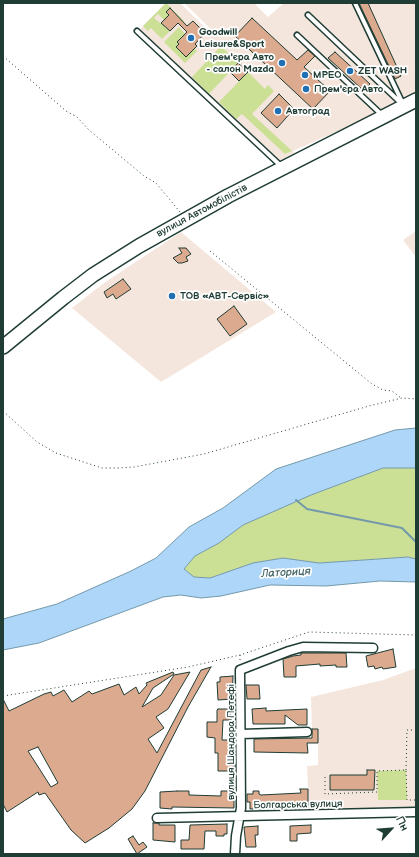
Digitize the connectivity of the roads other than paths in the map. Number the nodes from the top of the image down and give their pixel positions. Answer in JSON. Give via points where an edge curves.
{"nodes":[{"id":1,"x":355,"y":3,"type":"edge"},
{"id":2,"x":308,"y":15,"type":"dead end"},
{"id":3,"x":138,"y":31,"type":"dead end"},
{"id":4,"x":297,"y":35,"type":"dead end"},
{"id":5,"x":410,"y":103,"type":"edge"},
{"id":6,"x":384,"y":117,"type":"junction"},
{"id":7,"x":283,"y":168,"type":"junction"},
{"id":8,"x":3,"y":347,"type":"edge"},
{"id":9,"x":373,"y":648,"type":"dead end"},
{"id":10,"x":307,"y":732,"type":"dead end"},
{"id":11,"x":241,"y":734,"type":"junction"},
{"id":12,"x":416,"y":812,"type":"edge"},
{"id":13,"x":239,"y":816,"type":"junction"},
{"id":14,"x":157,"y":818,"type":"dead end"},
{"id":15,"x":235,"y":854,"type":"edge"}],
"edges":[{"from":1,"to":5,"type":"lane"},
{"from":2,"to":5,"type":"lane"},
{"from":3,"to":7,"type":"lane"},
{"from":4,"to":6,"type":"lane"},
{"from":5,"to":6,"type":"highway","name":"вулиця Автомобілістів"},
{"from":6,"to":7,"type":"highway","name":"вулиця Автомобілістів"},
{"from":7,"to":8,"type":"highway","name":"вулиця Автомобілістів","via":[[186,218],[93,275]]},
{"from":9,"to":11,"type":"street","name":"вулиця Шандора Петефі","via":[[303,647],[240,670]]},
{"from":10,"to":11,"type":"street"},
{"from":11,"to":13,"type":"street","name":"вулиця Шандора Петефі"},
{"from":12,"to":13,"type":"street","name":"Болгарська вулиця"},
{"from":13,"to":14,"type":"street","name":"Болгарська вулиця"},
{"from":13,"to":15,"type":"street","name":"вулиця Шандора Петефі"}]}
